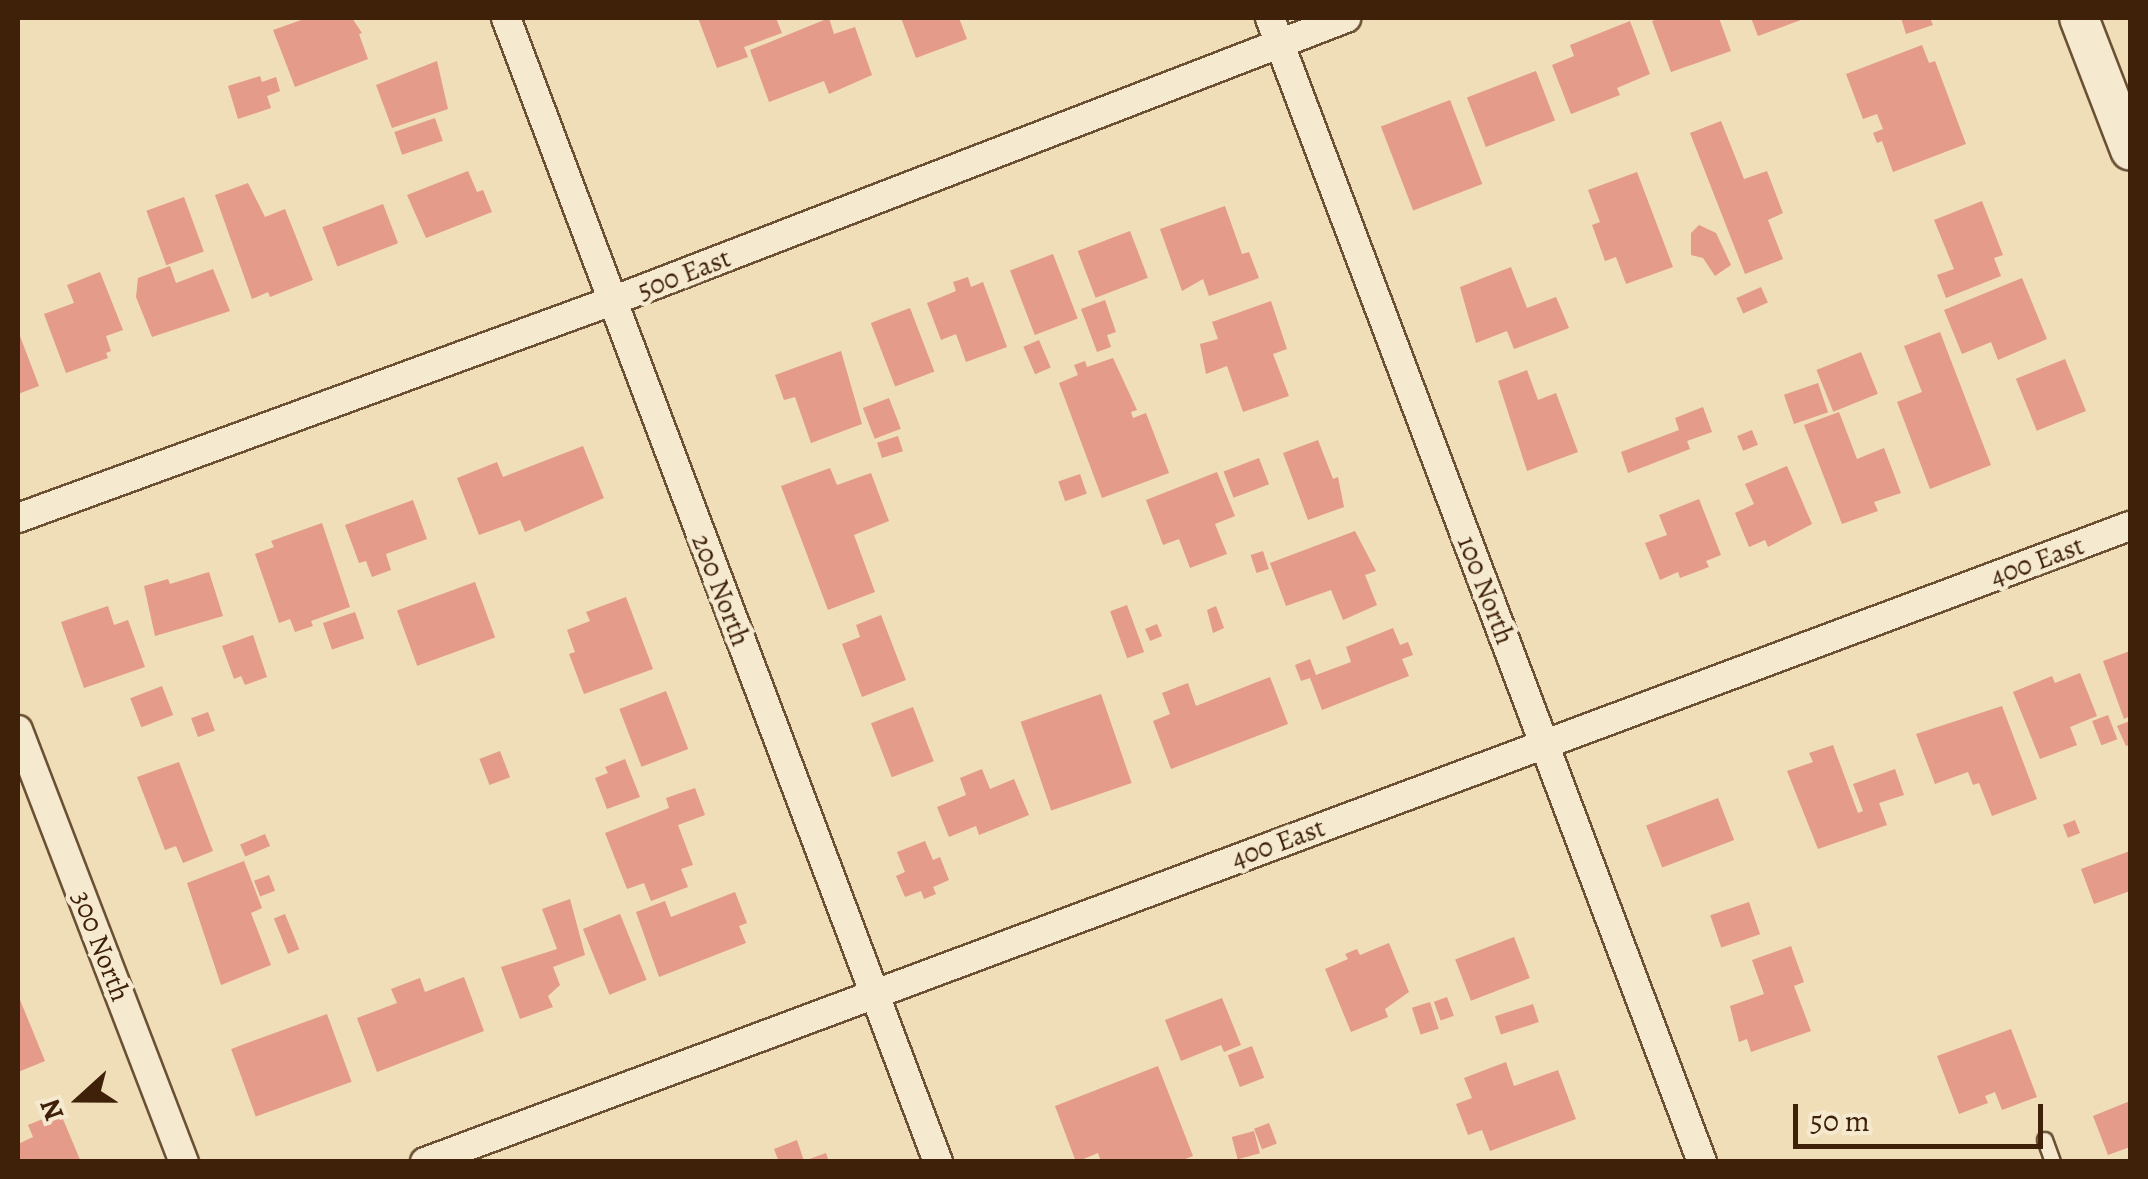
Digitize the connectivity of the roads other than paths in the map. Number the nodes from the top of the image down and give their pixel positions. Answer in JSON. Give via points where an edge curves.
{"nodes":[{"id":1,"x":506,"y":18,"type":"edge"},
{"id":2,"x":1346,"y":18,"type":"edge"},
{"id":3,"x":2079,"y":18,"type":"edge"},
{"id":4,"x":1275,"y":30,"type":"edge"},
{"id":5,"x":2130,"y":150,"type":"edge"},
{"id":6,"x":612,"y":302,"type":"junction"},
{"id":7,"x":18,"y":518,"type":"edge"},
{"id":8,"x":2130,"y":526,"type":"edge"},
{"id":9,"x":18,"y":730,"type":"edge"},
{"id":10,"x":1544,"y":744,"type":"junction"},
{"id":11,"x":874,"y":993,"type":"junction"},
{"id":12,"x":2044,"y":1140,"type":"dead end"},
{"id":13,"x":184,"y":1162,"type":"edge"},
{"id":14,"x":425,"y":1162,"type":"edge"},
{"id":15,"x":938,"y":1162,"type":"edge"},
{"id":16,"x":1702,"y":1162,"type":"edge"},
{"id":17,"x":2053,"y":1162,"type":"edge"}],
"edges":[{"from":1,"to":6,"type":"street","name":"200 North"},
{"from":2,"to":4,"type":"street","name":"500 East"},
{"from":3,"to":5,"type":"main road"},
{"from":4,"to":6,"type":"street","name":"500 East"},
{"from":4,"to":10,"type":"street","name":"100 North"},
{"from":6,"to":7,"type":"street","name":"500 East"},
{"from":6,"to":11,"type":"street","name":"200 North"},
{"from":8,"to":10,"type":"street","name":"400 East"},
{"from":9,"to":13,"type":"street","name":"300 North"},
{"from":10,"to":11,"type":"street","name":"400 East"},
{"from":10,"to":16,"type":"street","name":"100 North"},
{"from":11,"to":14,"type":"street","name":"400 East"},
{"from":11,"to":15,"type":"street","name":"200 North"},
{"from":12,"to":17,"type":"lane"}]}
